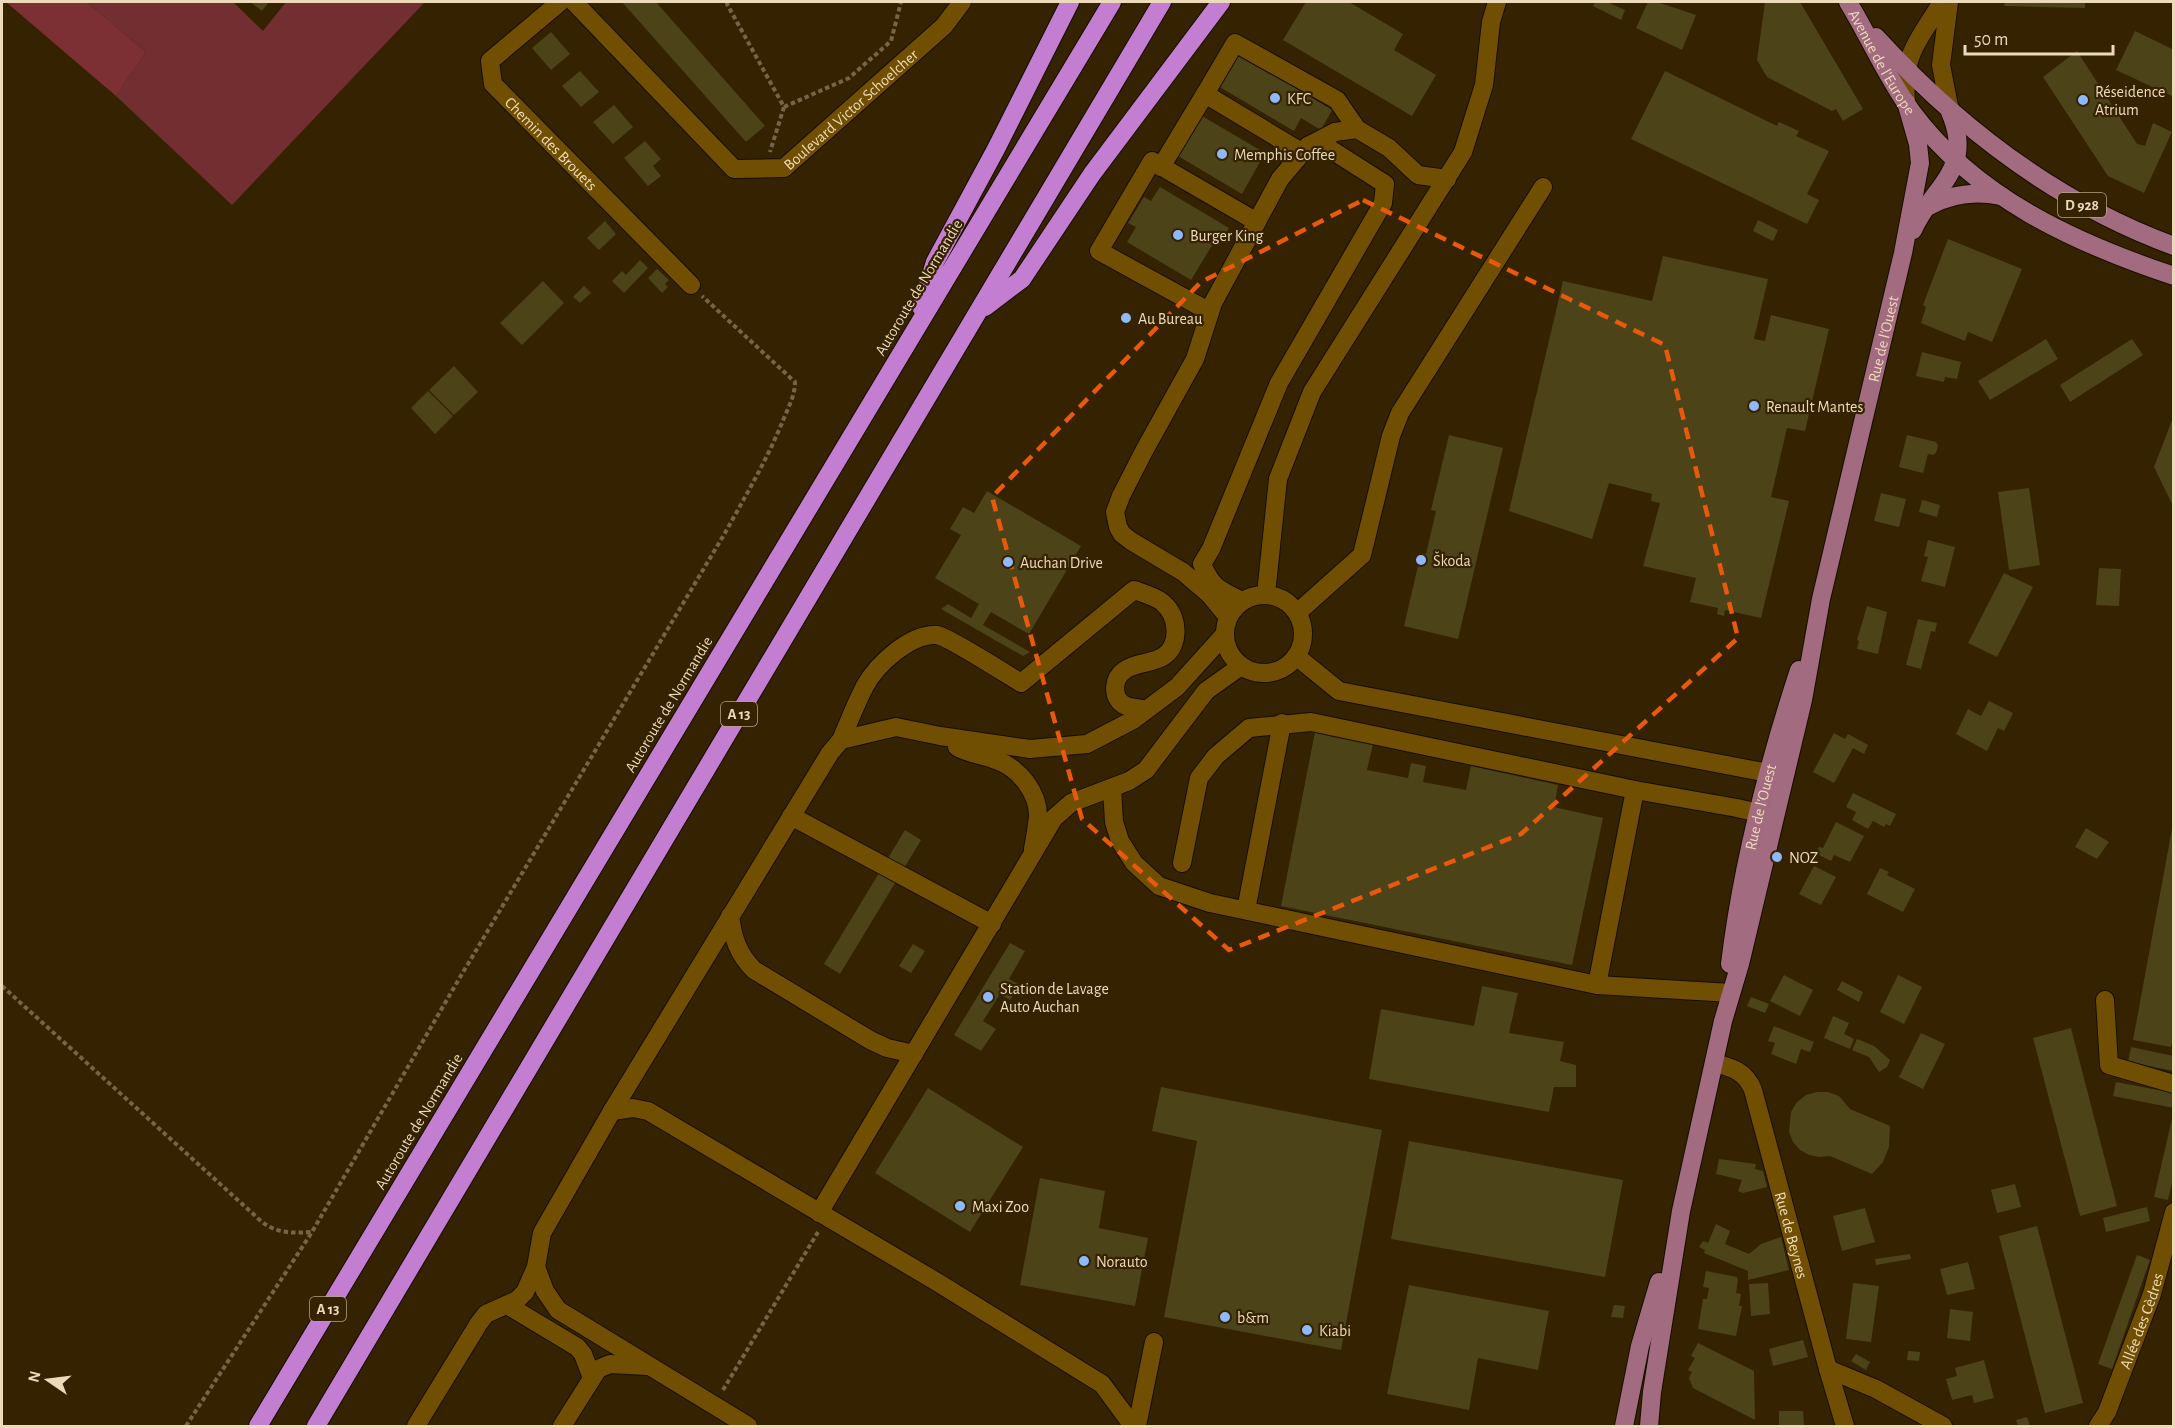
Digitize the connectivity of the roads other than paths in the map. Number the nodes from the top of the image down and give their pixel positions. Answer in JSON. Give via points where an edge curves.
{"nodes":[{"id":1,"x":560,"y":2,"type":"edge"},
{"id":2,"x":574,"y":2,"type":"edge"},
{"id":3,"x":962,"y":2,"type":"edge"},
{"id":4,"x":1070,"y":2,"type":"edge"},
{"id":5,"x":1112,"y":2,"type":"edge"},
{"id":6,"x":1162,"y":2,"type":"edge"},
{"id":7,"x":1221,"y":2,"type":"edge"},
{"id":8,"x":1497,"y":2,"type":"edge"},
{"id":9,"x":1848,"y":2,"type":"edge"},
{"id":10,"x":1942,"y":2,"type":"edge"},
{"id":11,"x":1949,"y":2,"type":"edge"},
{"id":12,"x":1858,"y":18,"type":"junction"},
{"id":13,"x":1878,"y":40,"type":"junction"},
{"id":14,"x":1916,"y":41,"type":"junction"},
{"id":15,"x":1941,"y":65,"type":"junction"},
{"id":16,"x":1906,"y":86,"type":"junction"},
{"id":17,"x":1205,"y":94,"type":"junction"},
{"id":18,"x":1950,"y":111,"type":"junction"},
{"id":19,"x":1357,"y":129,"type":"junction"},
{"id":20,"x":1306,"y":149,"type":"junction"},
{"id":21,"x":1998,"y":149,"type":"junction"},
{"id":22,"x":1952,"y":151,"type":"junction"},
{"id":23,"x":1920,"y":162,"type":"junction"},
{"id":24,"x":1161,"y":167,"type":"junction"},
{"id":25,"x":1446,"y":179,"type":"junction"},
{"id":26,"x":1543,"y":187,"type":"dead end"},
{"id":27,"x":2004,"y":197,"type":"junction"},
{"id":28,"x":1921,"y":213,"type":"junction"},
{"id":29,"x":1257,"y":222,"type":"junction"},
{"id":30,"x":2174,"y":246,"type":"edge"},
{"id":31,"x":1903,"y":253,"type":"junction"},
{"id":32,"x":2174,"y":276,"type":"edge"},
{"id":33,"x":691,"y":285,"type":"road end"},
{"id":34,"x":1210,"y":312,"type":"junction"},
{"id":35,"x":976,"y":314,"type":"junction"},
{"id":36,"x":914,"y":332,"type":"junction"},
{"id":37,"x":1202,"y":564,"type":"junction"},
{"id":38,"x":1183,"y":572,"type":"junction"},
{"id":39,"x":1266,"y":594,"type":"junction"},
{"id":40,"x":1242,"y":601,"type":"junction"},
{"id":41,"x":1297,"y":613,"type":"junction"},
{"id":42,"x":1226,"y":626,"type":"junction"},
{"id":43,"x":1296,"y":656,"type":"junction"},
{"id":44,"x":1241,"y":666,"type":"junction"},
{"id":45,"x":1146,"y":710,"type":"junction"},
{"id":46,"x":1282,"y":723,"type":"junction"},
{"id":47,"x":940,"y":736,"type":"junction"},
{"id":48,"x":841,"y":740,"type":"junction"},
{"id":49,"x":1776,"y":774,"type":"junction"},
{"id":50,"x":1112,"y":788,"type":"junction"},
{"id":51,"x":1635,"y":790,"type":"junction"},
{"id":52,"x":1759,"y":813,"type":"junction"},
{"id":53,"x":791,"y":816,"type":"junction"},
{"id":54,"x":1772,"y":830,"type":"junction"},
{"id":55,"x":1032,"y":860,"type":"junction"},
{"id":56,"x":1182,"y":863,"type":"dead end"},
{"id":57,"x":1246,"y":910,"type":"junction"},
{"id":58,"x":730,"y":916,"type":"junction"},
{"id":59,"x":992,"y":924,"type":"junction"},
{"id":60,"x":1597,"y":985,"type":"junction"},
{"id":61,"x":1729,"y":992,"type":"junction"},
{"id":62,"x":2105,"y":1000,"type":"dead end"},
{"id":63,"x":914,"y":1054,"type":"junction"},
{"id":64,"x":1714,"y":1063,"type":"junction"},
{"id":65,"x":2174,"y":1084,"type":"edge"},
{"id":66,"x":612,"y":1111,"type":"junction"},
{"id":67,"x":1681,"y":1211,"type":"junction"},
{"id":68,"x":2174,"y":1212,"type":"edge"},
{"id":69,"x":825,"y":1217,"type":"junction"},
{"id":70,"x":536,"y":1267,"type":"junction"},
{"id":71,"x":507,"y":1305,"type":"junction"},
{"id":72,"x":1154,"y":1342,"type":"dead end"},
{"id":73,"x":1640,"y":1346,"type":"junction"},
{"id":74,"x":651,"y":1367,"type":"junction"},
{"id":75,"x":1828,"y":1370,"type":"junction"},
{"id":76,"x":592,"y":1378,"type":"junction"},
{"id":77,"x":257,"y":1425,"type":"edge"},
{"id":78,"x":567,"y":1425,"type":"edge"},
{"id":79,"x":316,"y":1426,"type":"edge"},
{"id":80,"x":416,"y":1426,"type":"edge"},
{"id":81,"x":748,"y":1426,"type":"edge"},
{"id":82,"x":1135,"y":1426,"type":"edge"},
{"id":83,"x":1616,"y":1426,"type":"edge"},
{"id":84,"x":1624,"y":1426,"type":"edge"},
{"id":85,"x":1649,"y":1426,"type":"edge"},
{"id":86,"x":1845,"y":1426,"type":"edge"},
{"id":87,"x":1943,"y":1426,"type":"edge"},
{"id":88,"x":2098,"y":1426,"type":"edge"}],
"edges":[{"from":1,"to":33,"type":"street","name":"Chemin des Brouets","via":[[490,61],[493,84]]},
{"from":2,"to":3,"type":"street","name":"Boulevard Victor Schoelcher","via":[[734,169],[784,168],[944,26]]},
{"from":4,"to":36,"type":"highway","via":[[934,262]]},
{"from":5,"to":36,"type":"highway","name":"Autoroute de Normandie","number":"A 13"},
{"from":6,"to":35,"type":"highway","number":"A 13"},
{"from":7,"to":35,"type":"highway","via":[[1092,174],[1022,279]]},
{"from":8,"to":25,"type":"street","via":[[1484,85],[1463,152]]},
{"from":9,"to":12,"type":"main road","number":"D 928"},
{"from":10,"to":14,"type":"street"},
{"from":11,"to":15,"type":"street"},
{"from":12,"to":13,"type":"main road","name":"Avenue de l'Europe","number":"D 928"},
{"from":12,"to":16,"type":"main road","name":"Avenue de l'Europe","number":"D 928"},
{"from":13,"to":14,"type":"street","via":[[1899,46]]},
{"from":13,"to":16,"type":"main road","name":"Avenue de l'Europe","number":"D 928"},
{"from":14,"to":16,"type":"street"},
{"from":15,"to":16,"type":"street"},
{"from":15,"to":18,"type":"street"},
{"from":16,"to":18,"type":"main road","name":"Avenue de l'Europe","number":"D 928"},
{"from":16,"to":22,"type":"main road","name":"Avenue de l'Europe","number":"D 928"},
{"from":16,"to":23,"type":"main road"},
{"from":17,"to":19,"type":"street","via":[[1235,43],[1337,100]]},
{"from":17,"to":20,"type":"street"},
{"from":17,"to":24,"type":"street"},
{"from":18,"to":21,"type":"main road","name":"Avenue de l'Europe","number":"D 928"},
{"from":18,"to":22,"type":"main road","via":[[1957,133]]},
{"from":19,"to":20,"type":"street","via":[[1335,132]]},
{"from":19,"to":25,"type":"street","via":[[1389,148],[1418,175]]},
{"from":20,"to":29,"type":"street","via":[[1280,179]]},
{"from":20,"to":37,"type":"street","via":[[1330,149],[1385,184],[1383,203],[1279,383]]},
{"from":21,"to":22,"type":"main road","via":[[1980,144]]},
{"from":21,"to":30,"type":"main road","name":"Avenue de l'Europe","number":"D 928","via":[[2044,183],[2097,213]]},
{"from":22,"to":23,"type":"main road"},
{"from":22,"to":27,"type":"main road","name":"Avenue de l'Europe","number":"D 928"},
{"from":22,"to":28,"type":"main road","via":[[1948,180]]},
{"from":23,"to":31,"type":"main road"},
{"from":24,"to":29,"type":"street"},
{"from":24,"to":34,"type":"street","via":[[1152,161],[1099,251]]},
{"from":25,"to":39,"type":"street","via":[[1312,392],[1278,479]]},
{"from":26,"to":41,"type":"street","via":[[1400,413],[1362,555]]},
{"from":27,"to":28,"type":"main road","via":[[1956,196]]},
{"from":27,"to":32,"type":"main road","name":"Avenue de l'Europe","number":"D 928","via":[[2068,236]]},
{"from":28,"to":31,"type":"main road"},
{"from":29,"to":34,"type":"street"},
{"from":31,"to":49,"type":"main road","name":"Rue de l'Ouest"},
{"from":34,"to":38,"type":"street","via":[[1195,359],[1115,512],[1122,534]]},
{"from":35,"to":79,"type":"highway","number":"A 13"},
{"from":36,"to":77,"type":"highway","name":"Autoroute de Normandie","number":"A 13"},
{"from":37,"to":38,"type":"street"},
{"from":37,"to":40,"type":"street","via":[[1209,581]]},
{"from":38,"to":42,"type":"street","via":[[1210,595]]},
{"from":39,"to":40,"type":"street"},
{"from":39,"to":41,"type":"street","via":[[1289,603]]},
{"from":40,"to":42,"type":"street"},
{"from":41,"to":43,"type":"street","via":[[1303,635]]},
{"from":42,"to":44,"type":"street","via":[[1226,647]]},
{"from":42,"to":45,"type":"street","via":[[1177,687]]},
{"from":43,"to":44,"type":"street","via":[[1288,665],[1270,672],[1252,672]]},
{"from":43,"to":49,"type":"street","via":[[1339,692]]},
{"from":44,"to":50,"type":"street","via":[[1206,691],[1146,770]]},
{"from":45,"to":47,"type":"street","via":[[1087,744],[1030,749]]},
{"from":45,"to":48,"type":"street","via":[[1122,704],[1117,698],[1116,681],[1128,668],[1167,654],[1174,642],[1175,621],[1163,602],[1134,590],[1021,682],[939,635],[906,644],[866,684]]},
{"from":46,"to":51,"type":"street","via":[[1311,722]]},
{"from":46,"to":56,"type":"street","via":[[1249,728],[1216,756],[1199,778]]},
{"from":46,"to":57,"type":"street"},
{"from":47,"to":48,"type":"street","via":[[896,727]]},
{"from":47,"to":55,"type":"street","via":[[964,752],[996,760],[1019,773],[1036,804],[1038,817]]},
{"from":48,"to":53,"type":"street"},
{"from":49,"to":52,"type":"main road","name":"Rue de l'Ouest"},
{"from":49,"to":54,"type":"main road","name":"Rue de l'Ouest"},
{"from":50,"to":55,"type":"street","via":[[1071,803],[1054,818]]},
{"from":50,"to":57,"type":"street","via":[[1114,822],[1120,841],[1134,863],[1159,886],[1209,903]]},
{"from":51,"to":52,"type":"street"},
{"from":51,"to":60,"type":"street"},
{"from":52,"to":54,"type":"street"},
{"from":52,"to":61,"type":"main road","name":"Rue de l'Ouest","via":[[1737,907]]},
{"from":53,"to":58,"type":"street"},
{"from":53,"to":59,"type":"street"},
{"from":54,"to":61,"type":"main road","name":"Rue de l'Ouest","via":[[1740,964]]},
{"from":55,"to":59,"type":"street"},
{"from":57,"to":60,"type":"street"},
{"from":58,"to":63,"type":"street","via":[[736,945],[754,970],[870,1040]]},
{"from":58,"to":66,"type":"street"},
{"from":59,"to":63,"type":"street"},
{"from":60,"to":61,"type":"street"},
{"from":61,"to":64,"type":"main road","name":"Rue de l'Ouest"},
{"from":62,"to":65,"type":"street","via":[[2109,1065]]},
{"from":63,"to":69,"type":"street"},
{"from":64,"to":67,"type":"main road","name":"Rue de l'Ouest"},
{"from":64,"to":75,"type":"street","name":"Rue de Beynes","via":[[1737,1070],[1753,1090]]},
{"from":66,"to":69,"type":"street","via":[[648,1111]]},
{"from":66,"to":70,"type":"street","via":[[542,1233]]},
{"from":67,"to":73,"type":"main road"},
{"from":67,"to":85,"type":"main road"},
{"from":68,"to":88,"type":"street","name":"Allée des Cèdres","via":[[2152,1294],[2108,1412]]},
{"from":69,"to":82,"type":"street","via":[[1101,1384]]},
{"from":70,"to":71,"type":"street","via":[[525,1292]]},
{"from":70,"to":74,"type":"street","via":[[558,1310]]},
{"from":71,"to":76,"type":"street","via":[[577,1347]]},
{"from":71,"to":80,"type":"street","via":[[486,1314],[479,1323]]},
{"from":72,"to":82,"type":"street"},
{"from":73,"to":83,"type":"street"},
{"from":73,"to":84,"type":"main road"},
{"from":74,"to":76,"type":"street","via":[[610,1364],[598,1369]]},
{"from":74,"to":81,"type":"street"},
{"from":75,"to":86,"type":"street","name":"Rue de Beynes"},
{"from":75,"to":87,"type":"street","via":[[1876,1389]]},
{"from":76,"to":78,"type":"street"}]}
